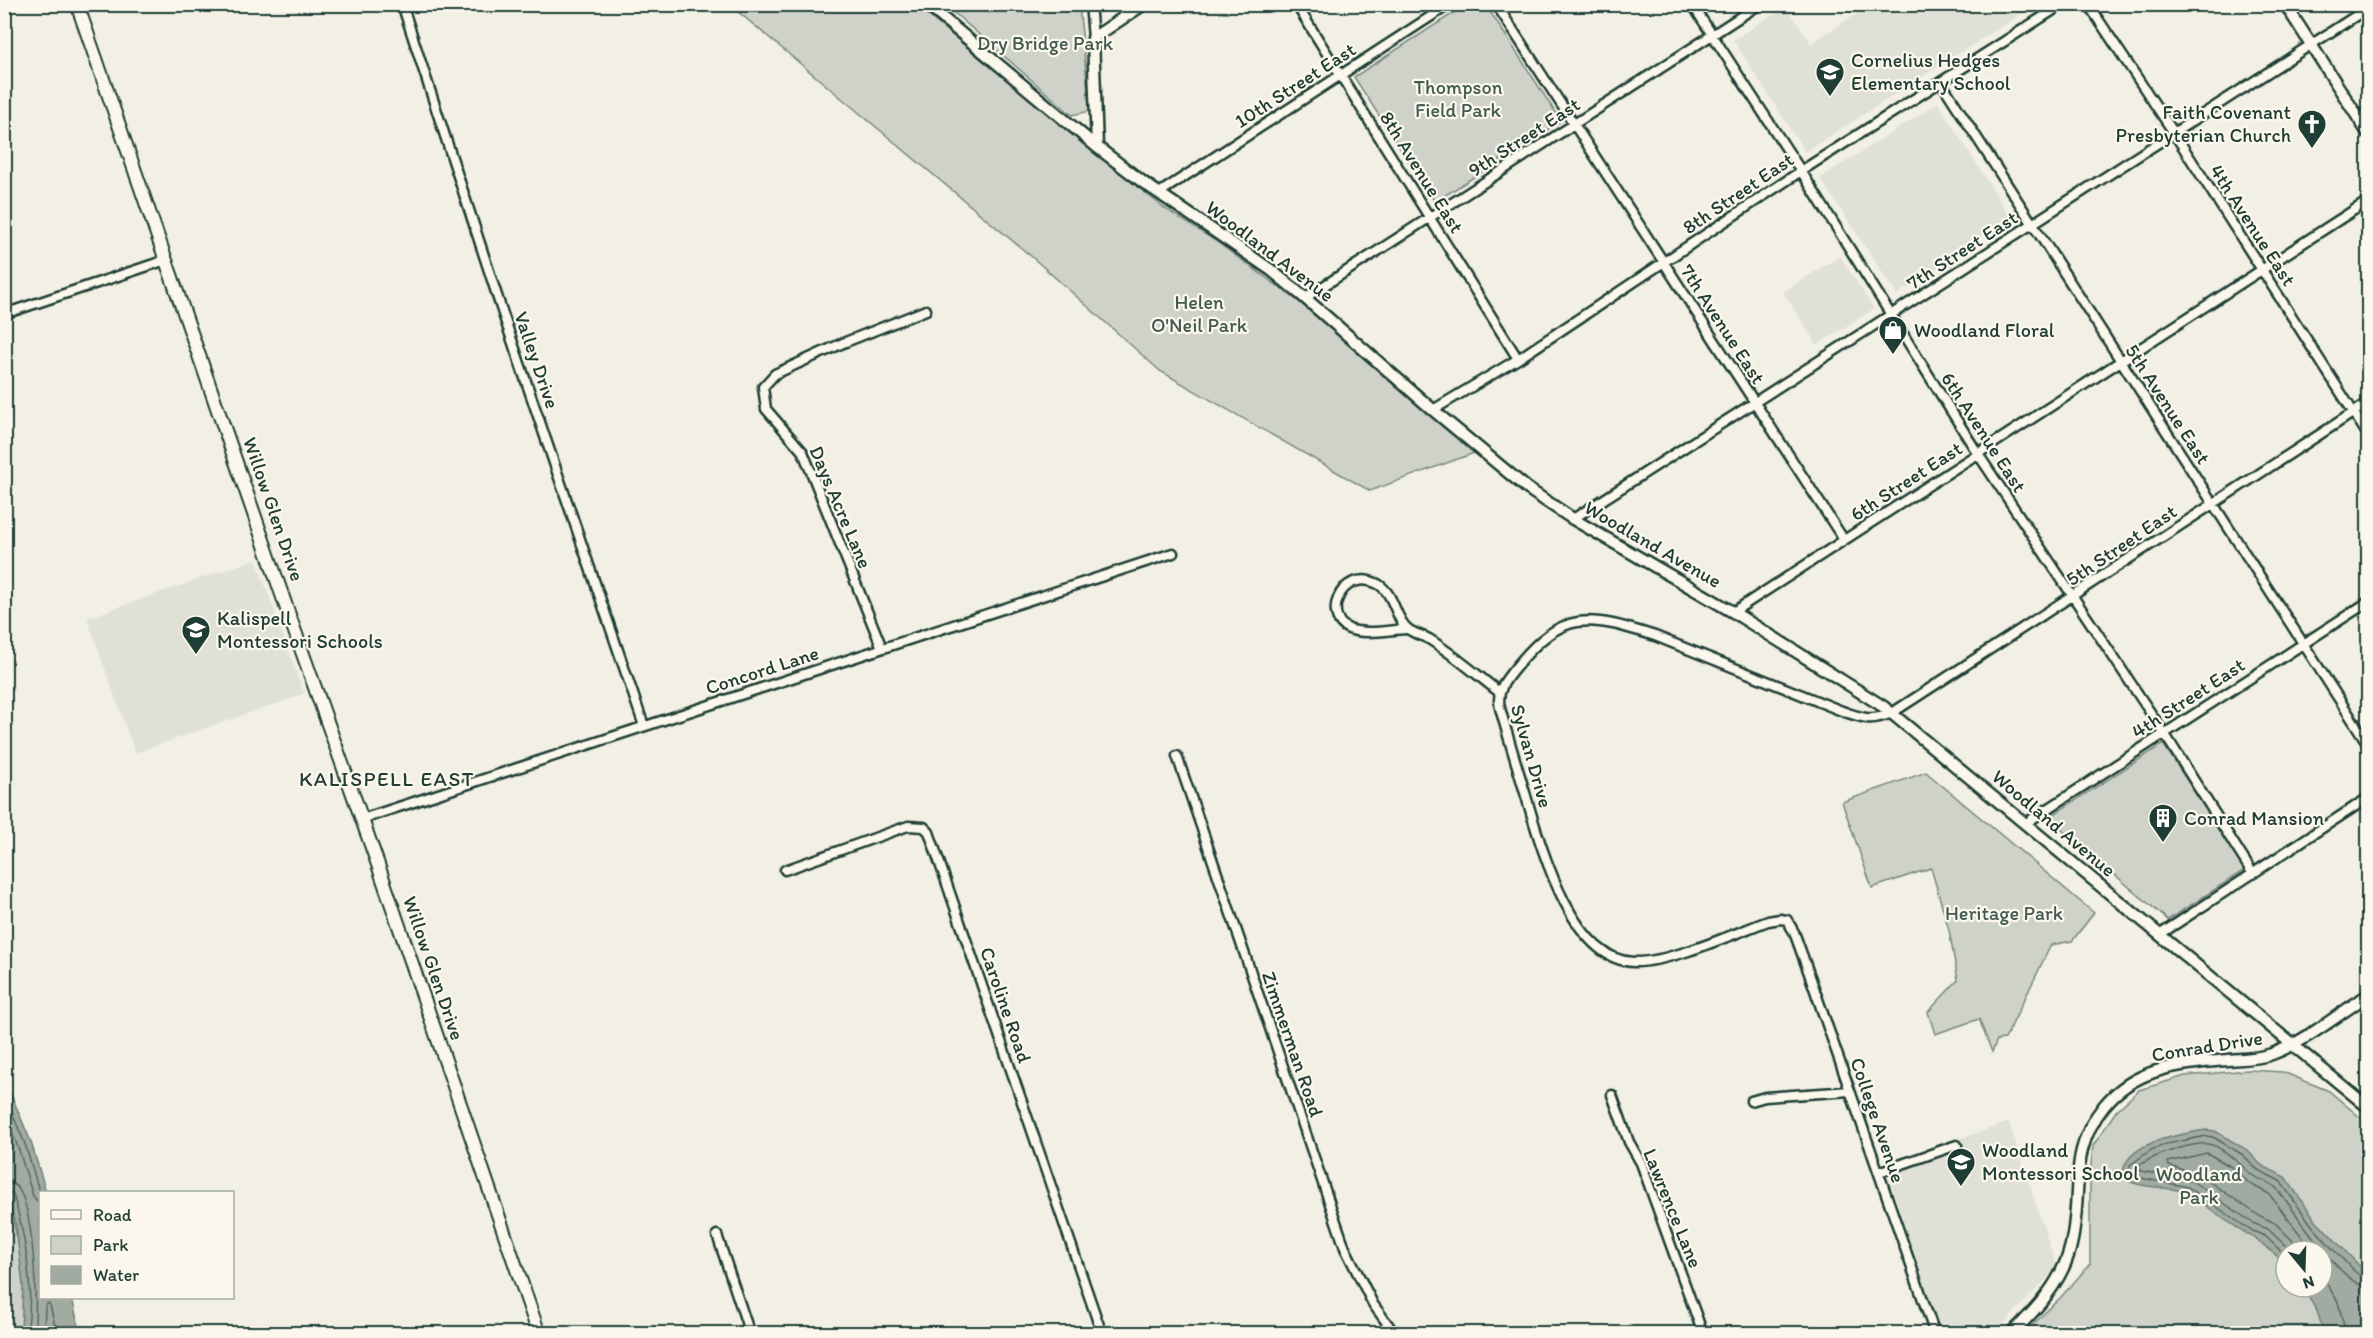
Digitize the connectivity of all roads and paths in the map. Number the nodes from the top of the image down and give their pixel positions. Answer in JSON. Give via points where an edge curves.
{"nodes":[{"id":1,"x":77,"y":4,"type":"edge"},
{"id":2,"x":402,"y":4,"type":"edge"},
{"id":3,"x":926,"y":4,"type":"edge"},
{"id":4,"x":1090,"y":4,"type":"edge"},
{"id":5,"x":1144,"y":4,"type":"edge"},
{"id":6,"x":1296,"y":4,"type":"edge"},
{"id":7,"x":1450,"y":4,"type":"edge"},
{"id":8,"x":1496,"y":4,"type":"edge"},
{"id":9,"x":1692,"y":4,"type":"edge"},
{"id":10,"x":1760,"y":4,"type":"edge"},
{"id":11,"x":2062,"y":4,"type":"edge"},
{"id":12,"x":2088,"y":4,"type":"edge"},
{"id":13,"x":2285,"y":4,"type":"edge"},
{"id":14,"x":2368,"y":8,"type":"edge"},
{"id":15,"x":1712,"y":35,"type":"junction"},
{"id":16,"x":1093,"y":38,"type":"junction"},
{"id":17,"x":2311,"y":45,"type":"junction"},
{"id":18,"x":1341,"y":75,"type":"junction"},
{"id":19,"x":1941,"y":82,"type":"junction"},
{"id":20,"x":1574,"y":125,"type":"junction"},
{"id":21,"x":2368,"y":132,"type":"edge"},
{"id":22,"x":2174,"y":133,"type":"junction"},
{"id":23,"x":1097,"y":147,"type":"junction"},
{"id":24,"x":1801,"y":171,"type":"junction"},
{"id":25,"x":1159,"y":193,"type":"junction"},
{"id":26,"x":2368,"y":201,"type":"edge"},
{"id":27,"x":1430,"y":217,"type":"junction"},
{"id":28,"x":2032,"y":224,"type":"junction"},
{"id":29,"x":166,"y":260,"type":"junction"},
{"id":30,"x":1664,"y":263,"type":"junction"},
{"id":31,"x":2262,"y":270,"type":"junction"},
{"id":32,"x":1305,"y":298,"type":"junction"},
{"id":33,"x":926,"y":309,"type":"dead end"},
{"id":34,"x":4,"y":314,"type":"edge"},
{"id":35,"x":1890,"y":315,"type":"junction"},
{"id":36,"x":1518,"y":359,"type":"junction"},
{"id":37,"x":2121,"y":361,"type":"junction"},
{"id":38,"x":1754,"y":403,"type":"junction"},
{"id":39,"x":2368,"y":403,"type":"edge"},
{"id":40,"x":1433,"y":410,"type":"junction"},
{"id":41,"x":2354,"y":413,"type":"junction"},
{"id":42,"x":2368,"y":435,"type":"edge"},
{"id":43,"x":1978,"y":454,"type":"junction"},
{"id":44,"x":2213,"y":503,"type":"junction"},
{"id":45,"x":1573,"y":519,"type":"junction"},
{"id":46,"x":1844,"y":540,"type":"junction"},
{"id":47,"x":1173,"y":553,"type":"dead end"},
{"id":48,"x":2073,"y":596,"type":"junction"},
{"id":49,"x":2368,"y":602,"type":"edge"},
{"id":50,"x":1733,"y":612,"type":"junction"},
{"id":51,"x":1406,"y":628,"type":"junction"},
{"id":52,"x":2304,"y":644,"type":"junction"},
{"id":53,"x":882,"y":648,"type":"junction"},
{"id":54,"x":1499,"y":692,"type":"junction"},
{"id":55,"x":1892,"y":713,"type":"junction"},
{"id":56,"x":644,"y":726,"type":"junction"},
{"id":57,"x":2164,"y":733,"type":"junction"},
{"id":58,"x":2368,"y":744,"type":"edge"},
{"id":59,"x":1177,"y":756,"type":"dead end"},
{"id":60,"x":2368,"y":798,"type":"edge"},
{"id":61,"x":362,"y":819,"type":"junction"},
{"id":62,"x":2026,"y":823,"type":"junction"},
{"id":63,"x":785,"y":870,"type":"dead end"},
{"id":64,"x":2253,"y":874,"type":"junction"},
{"id":65,"x":1786,"y":920,"type":"joint"},
{"id":66,"x":2160,"y":935,"type":"junction"},
{"id":67,"x":2368,"y":995,"type":"edge"},
{"id":68,"x":2292,"y":1046,"type":"junction"},
{"id":69,"x":1850,"y":1091,"type":"junction"},
{"id":70,"x":1612,"y":1095,"type":"dead end"},
{"id":71,"x":1751,"y":1101,"type":"dead end"},
{"id":72,"x":2368,"y":1107,"type":"edge"},
{"id":73,"x":1957,"y":1145,"type":"dead end"},
{"id":74,"x":1879,"y":1172,"type":"junction"},
{"id":75,"x":717,"y":1235,"type":"dead end"},
{"id":76,"x":539,"y":1334,"type":"edge"},
{"id":77,"x":750,"y":1334,"type":"edge"},
{"id":78,"x":1102,"y":1334,"type":"edge"},
{"id":79,"x":1395,"y":1334,"type":"edge"},
{"id":80,"x":1703,"y":1334,"type":"edge"},
{"id":81,"x":1935,"y":1334,"type":"edge"},
{"id":82,"x":2011,"y":1334,"type":"edge"}],
"edges":[{"from":1,"to":29,"type":"main road","name":"Willow Glen Drive"},
{"from":2,"to":56,"type":"street","name":"Valley Drive"},
{"from":3,"to":23,"type":"street","name":"Woodland Avenue"},
{"from":4,"to":16,"type":"street"},
{"from":5,"to":16,"type":"street"},
{"from":6,"to":18,"type":"street","name":"8th Avenue East"},
{"from":7,"to":18,"type":"street","name":"10th Street East"},
{"from":8,"to":20,"type":"street","name":"7th Avenue East"},
{"from":9,"to":15,"type":"street","name":"6th Avenue East"},
{"from":10,"to":15,"type":"street","name":"9th Street East"},
{"from":11,"to":19,"type":"street","name":"8th Street East"},
{"from":12,"to":22,"type":"street","name":"4th Avenue East"},
{"from":13,"to":17,"type":"street"},
{"from":14,"to":17,"type":"street","name":"7th Street East"},
{"from":15,"to":20,"type":"street","name":"9th Street East"},
{"from":15,"to":24,"type":"street","name":"6th Avenue East"},
{"from":16,"to":23,"type":"street"},
{"from":17,"to":21,"type":"street"},
{"from":17,"to":22,"type":"street","name":"7th Street East"},
{"from":18,"to":25,"type":"street","name":"10th Street East"},
{"from":18,"to":27,"type":"street","name":"8th Avenue East"},
{"from":19,"to":24,"type":"street","name":"8th Street East"},
{"from":19,"to":28,"type":"street","name":"5th Avenue East"},
{"from":20,"to":27,"type":"street","name":"9th Street East"},
{"from":20,"to":30,"type":"street","name":"7th Avenue East"},
{"from":22,"to":28,"type":"street","name":"7th Street East"},
{"from":22,"to":31,"type":"street","name":"4th Avenue East"},
{"from":23,"to":25,"type":"street","name":"Woodland Avenue"},
{"from":24,"to":30,"type":"street","name":"8th Street East"},
{"from":24,"to":35,"type":"street","name":"6th Avenue East"},
{"from":25,"to":32,"type":"street","name":"Woodland Avenue"},
{"from":26,"to":31,"type":"street","name":"6th Street East"},
{"from":27,"to":32,"type":"street","name":"9th Street East"},
{"from":27,"to":36,"type":"street","name":"8th Avenue East"},
{"from":28,"to":35,"type":"street","name":"7th Street East"},
{"from":28,"to":37,"type":"street","name":"5th Avenue East"},
{"from":29,"to":34,"type":"street"},
{"from":29,"to":61,"type":"main road","name":"Willow Glen Drive"},
{"from":30,"to":36,"type":"street","name":"8th Street East"},
{"from":30,"to":38,"type":"street","name":"7th Avenue East"},
{"from":31,"to":37,"type":"street","name":"6th Street East"},
{"from":31,"to":41,"type":"street","name":"4th Avenue East"},
{"from":32,"to":40,"type":"street","name":"Woodland Avenue"},
{"from":33,"to":53,"type":"street","name":"Days Acre Lane","via":[[775,374],[764,387],[766,409],[803,452]]},
{"from":35,"to":38,"type":"street","name":"7th Street East"},
{"from":35,"to":43,"type":"street","name":"6th Avenue East"},
{"from":36,"to":40,"type":"street","name":"8th Street East"},
{"from":37,"to":43,"type":"street","name":"6th Street East"},
{"from":37,"to":44,"type":"street","name":"5th Avenue East"},
{"from":38,"to":45,"type":"street","name":"7th Street East"},
{"from":38,"to":46,"type":"street","name":"7th Avenue East"},
{"from":39,"to":41,"type":"street","name":"5th Street East"},
{"from":40,"to":45,"type":"street","name":"Woodland Avenue","via":[[1528,489]]},
{"from":41,"to":42,"type":"street","name":"4th Avenue East"},
{"from":41,"to":44,"type":"street","name":"5th Street East"},
{"from":43,"to":46,"type":"street","name":"6th Street East"},
{"from":43,"to":48,"type":"street","name":"6th Avenue East"},
{"from":44,"to":48,"type":"street","name":"5th Street East"},
{"from":44,"to":52,"type":"street","name":"5th Avenue East"},
{"from":45,"to":50,"type":"street","name":"Woodland Avenue"},
{"from":46,"to":50,"type":"street","name":"6th Street East"},
{"from":47,"to":53,"type":"street","name":"Concord Lane"},
{"from":48,"to":55,"type":"street","name":"5th Street East"},
{"from":48,"to":57,"type":"street","name":"6th Avenue East"},
{"from":49,"to":52,"type":"street","name":"4th Street East"},
{"from":50,"to":55,"type":"street","name":"Woodland Avenue"},
{"from":51,"to":51,"type":"street","via":[[1376,632],[1345,627],[1335,604],[1340,592],[1351,583],[1367,580],[1381,586]]},
{"from":51,"to":54,"type":"street","via":[[1428,639]]},
{"from":52,"to":57,"type":"street","name":"4th Street East"},
{"from":52,"to":58,"type":"street","name":"5th Avenue East"},
{"from":53,"to":56,"type":"street","name":"Concord Lane"},
{"from":54,"to":55,"type":"street","name":"Sylvan Drive","via":[[1520,662],[1550,633],[1570,623],[1596,620],[1655,636],[1868,720]]},
{"from":54,"to":65,"type":"street","name":"Sylvan Drive","via":[[1500,708],[1553,879],[1567,907],[1606,953],[1618,959],[1646,962],[1768,921]]},
{"from":55,"to":62,"type":"street","name":"Woodland Avenue"},
{"from":56,"to":61,"type":"street","name":"Concord Lane"},
{"from":57,"to":62,"type":"street","name":"4th Street East"},
{"from":57,"to":64,"type":"street","name":"6th Avenue East"},
{"from":59,"to":79,"type":"street","name":"Zimmerman Road","via":[[1345,1248],[1373,1304]]},
{"from":60,"to":64,"type":"street"},
{"from":61,"to":76,"type":"main road","name":"Willow Glen Drive"},
{"from":62,"to":66,"type":"street","name":"Woodland Avenue"},
{"from":63,"to":78,"type":"street","name":"Caroline Road","via":[[908,826],[924,827],[928,832]]},
{"from":64,"to":66,"type":"street"},
{"from":65,"to":69,"type":"street","name":"College Avenue","via":[[1794,932]]},
{"from":66,"to":68,"type":"street","name":"Woodland Avenue"},
{"from":67,"to":68,"type":"street","name":"Conrad Drive"},
{"from":68,"to":72,"type":"street","name":"Woodland Avenue"},
{"from":68,"to":82,"type":"street","name":"Conrad Drive","via":[[2256,1058],[2164,1068],[2132,1081],[2104,1105],[2081,1150],[2074,1231],[2063,1269],[2043,1300]]},
{"from":69,"to":71,"type":"street"},
{"from":69,"to":74,"type":"street","name":"College Avenue"},
{"from":70,"to":80,"type":"street","name":"Lawrence Lane"},
{"from":73,"to":74,"type":"street"},
{"from":74,"to":81,"type":"street","name":"College Avenue"},
{"from":75,"to":77,"type":"street"}]}
